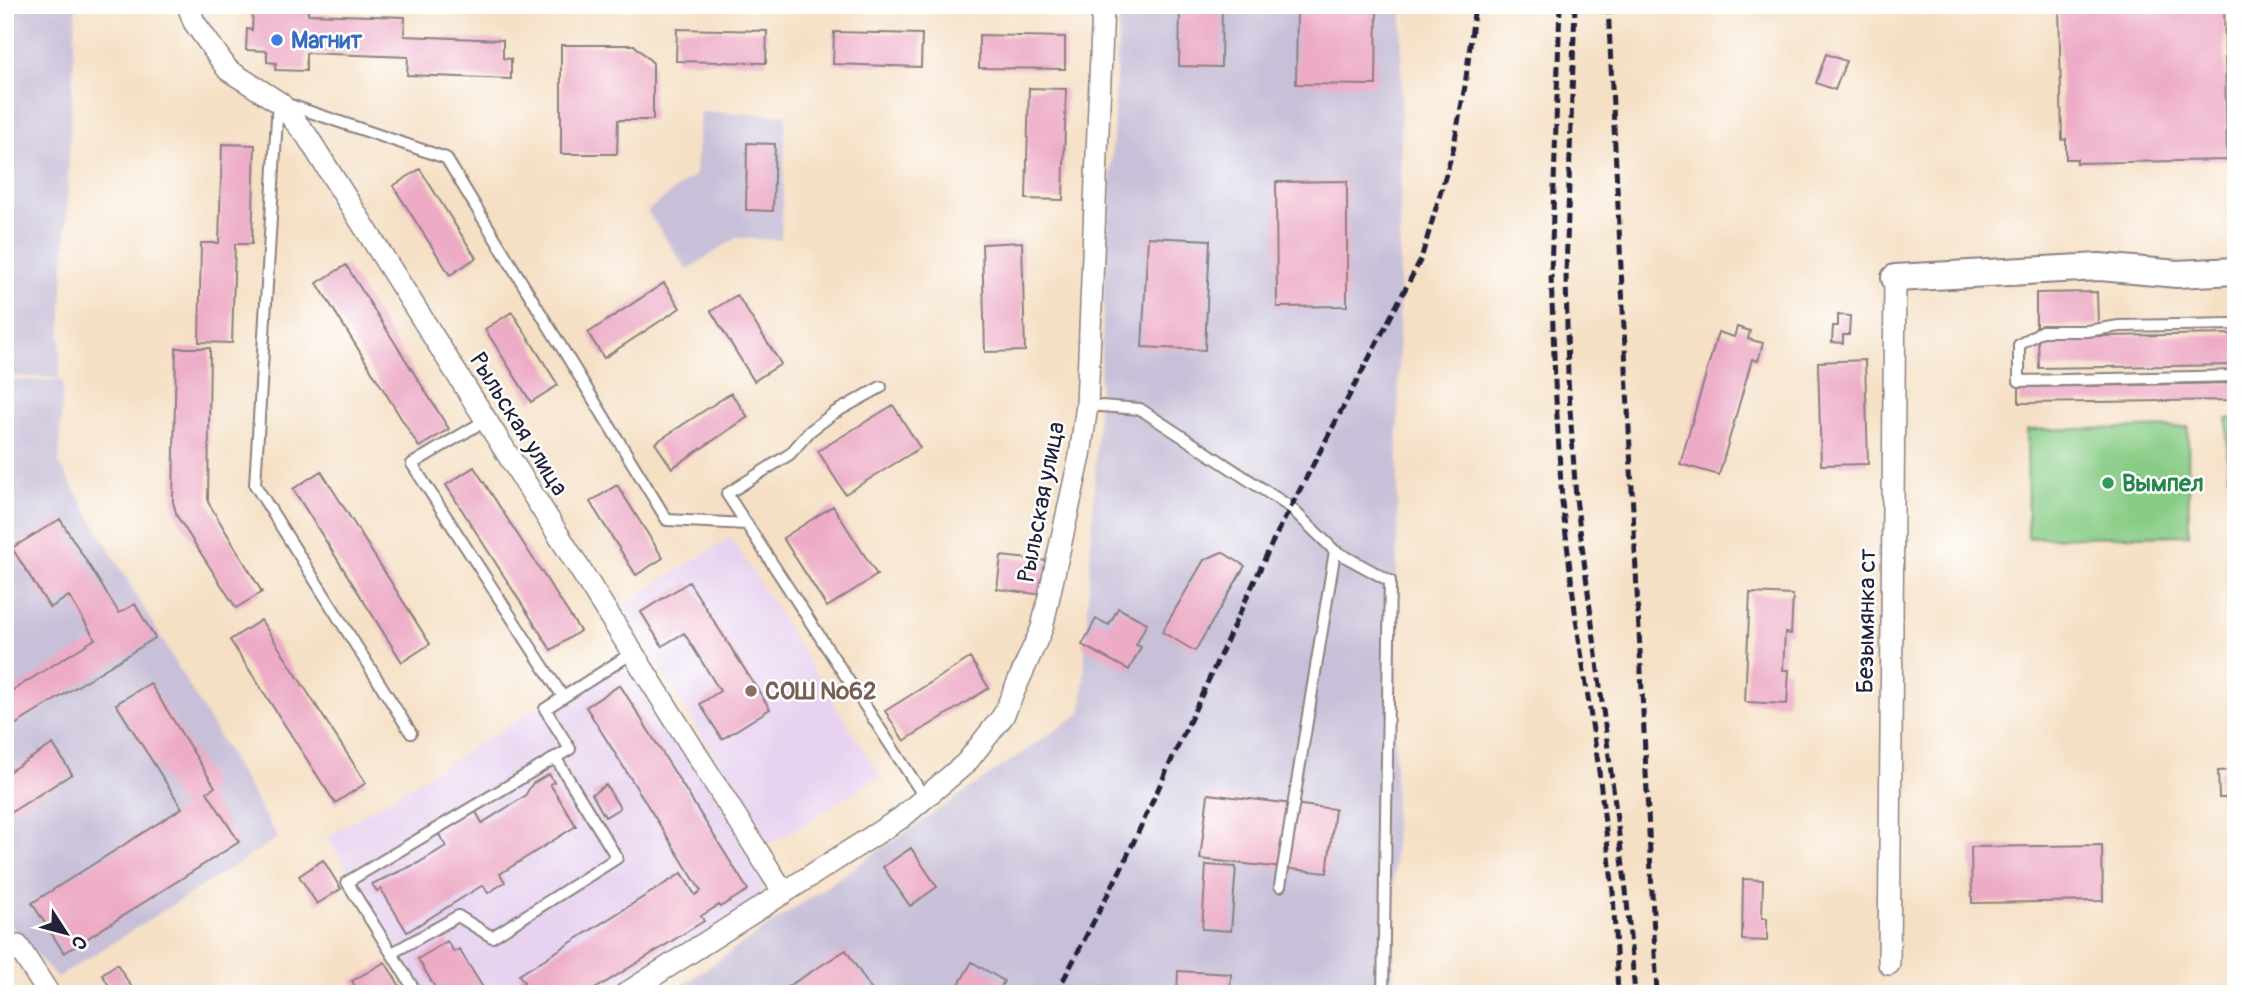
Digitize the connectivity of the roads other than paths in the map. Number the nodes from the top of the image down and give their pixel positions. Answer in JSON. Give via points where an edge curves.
{"nodes":[{"id":1,"x":188,"y":5,"type":"edge"},
{"id":2,"x":1103,"y":5,"type":"edge"},
{"id":3,"x":278,"y":101,"type":"junction"},
{"id":4,"x":2236,"y":271,"type":"edge"},
{"id":5,"x":1895,"y":278,"type":"joint"},
{"id":6,"x":2236,"y":324,"type":"edge"},
{"id":7,"x":2236,"y":376,"type":"edge"},
{"id":8,"x":881,"y":387,"type":"dead end"},
{"id":9,"x":1087,"y":405,"type":"junction"},
{"id":10,"x":486,"y":420,"type":"junction"},
{"id":11,"x":747,"y":524,"type":"junction"},
{"id":12,"x":1335,"y":551,"type":"junction"},
{"id":13,"x":632,"y":653,"type":"junction"},
{"id":14,"x":564,"y":697,"type":"junction"},
{"id":15,"x":411,"y":733,"type":"dead end"},
{"id":16,"x":555,"y":758,"type":"junction"},
{"id":17,"x":925,"y":798,"type":"junction"},
{"id":18,"x":1280,"y":886,"type":"dead end"},
{"id":19,"x":784,"y":893,"type":"junction"},
{"id":20,"x":6,"y":950,"type":"edge"},
{"id":21,"x":392,"y":953,"type":"junction"},
{"id":22,"x":1889,"y":964,"type":"dead end"},
{"id":23,"x":49,"y":994,"type":"edge"},
{"id":24,"x":418,"y":994,"type":"edge"},
{"id":25,"x":625,"y":994,"type":"edge"},
{"id":26,"x":1383,"y":994,"type":"edge"}],
"edges":[{"from":1,"to":3,"type":"street","name":"Рыльская улица","via":[[194,22],[228,70]]},
{"from":2,"to":9,"type":"street","name":"Рыльская улица"},
{"from":3,"to":10,"type":"street","name":"Рыльская улица","via":[[307,136]]},
{"from":3,"to":11,"type":"lane","via":[[446,158],[667,520]]},
{"from":3,"to":15,"type":"lane","via":[[255,485]]},
{"from":4,"to":5,"type":"street","via":[[2177,274],[2100,267]]},
{"from":5,"to":22,"type":"street","name":"Безымянка ст"},
{"from":6,"to":7,"type":"lane","via":[[2042,331],[2019,345],[2020,381]]},
{"from":8,"to":11,"type":"lane","via":[[834,414],[810,431],[790,454],[727,494]]},
{"from":9,"to":12,"type":"lane","via":[[1140,409],[1290,507]]},
{"from":9,"to":17,"type":"street","name":"Рыльская улица","via":[[1042,628],[1003,716],[966,763]]},
{"from":10,"to":13,"type":"street","name":"Рыльская улица"},
{"from":10,"to":14,"type":"lane","via":[[412,464]]},
{"from":11,"to":17,"type":"lane"},
{"from":12,"to":18,"type":"lane"},
{"from":12,"to":26,"type":"lane","via":[[1390,580]]},
{"from":13,"to":14,"type":"lane"},
{"from":13,"to":19,"type":"street","name":"Рыльская улица"},
{"from":14,"to":16,"type":"lane","via":[[545,709],[570,749]]},
{"from":16,"to":21,"type":"lane","via":[[347,882]]},
{"from":16,"to":21,"type":"lane","via":[[617,858],[492,937],[458,916]]},
{"from":17,"to":19,"type":"street","name":"Рыльская улица"},
{"from":19,"to":25,"type":"street","name":"Рыльская улица"},
{"from":20,"to":23,"type":"street","via":[[18,946]]},
{"from":21,"to":24,"type":"lane"}]}
